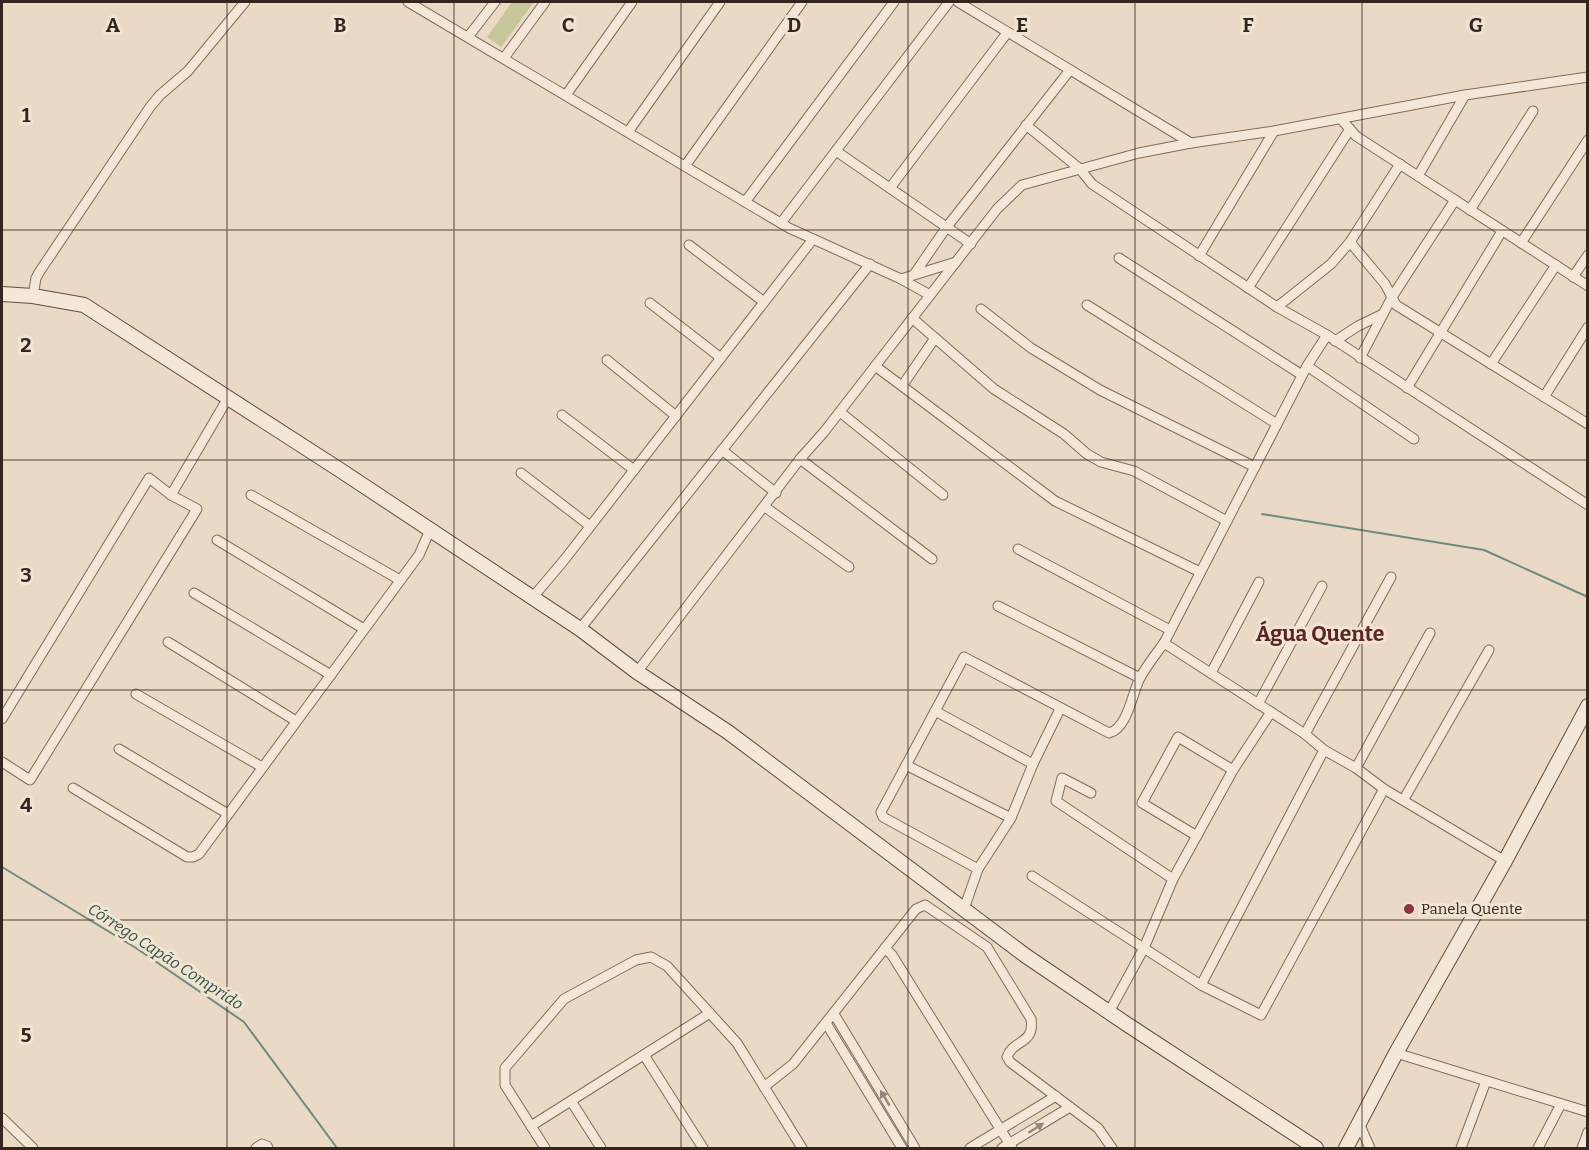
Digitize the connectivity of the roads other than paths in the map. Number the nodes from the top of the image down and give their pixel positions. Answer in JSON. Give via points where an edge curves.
{"nodes":[{"id":1,"x":245,"y":2,"type":"edge"},
{"id":2,"x":408,"y":2,"type":"edge"},
{"id":3,"x":495,"y":2,"type":"edge"},
{"id":4,"x":545,"y":2,"type":"edge"},
{"id":5,"x":632,"y":2,"type":"edge"},
{"id":6,"x":720,"y":2,"type":"edge"},
{"id":7,"x":802,"y":2,"type":"edge"},
{"id":8,"x":894,"y":2,"type":"edge"},
{"id":9,"x":949,"y":2,"type":"edge"},
{"id":10,"x":958,"y":2,"type":"edge"},
{"id":11,"x":1007,"y":33,"type":"junction"},
{"id":12,"x":468,"y":38,"type":"junction"},
{"id":13,"x":504,"y":58,"type":"junction"},
{"id":14,"x":1070,"y":70,"type":"junction"},
{"id":15,"x":1587,"y":77,"type":"edge"},
{"id":16,"x":566,"y":95,"type":"junction"},
{"id":17,"x":1465,"y":96,"type":"junction"},
{"id":18,"x":1533,"y":111,"type":"dead end"},
{"id":19,"x":1341,"y":119,"type":"junction"},
{"id":20,"x":1026,"y":125,"type":"junction"},
{"id":21,"x":1350,"y":129,"type":"junction"},
{"id":22,"x":1274,"y":131,"type":"junction"},
{"id":23,"x":628,"y":132,"type":"junction"},
{"id":24,"x":1587,"y":140,"type":"edge"},
{"id":25,"x":1191,"y":143,"type":"junction"},
{"id":26,"x":836,"y":151,"type":"junction"},
{"id":27,"x":1400,"y":164,"type":"junction"},
{"id":28,"x":685,"y":166,"type":"junction"},
{"id":29,"x":1080,"y":169,"type":"junction"},
{"id":30,"x":1418,"y":176,"type":"junction"},
{"id":31,"x":890,"y":188,"type":"junction"},
{"id":32,"x":1455,"y":200,"type":"junction"},
{"id":33,"x":746,"y":202,"type":"junction"},
{"id":34,"x":1470,"y":210,"type":"junction"},
{"id":35,"x":781,"y":223,"type":"junction"},
{"id":36,"x":946,"y":228,"type":"junction"},
{"id":37,"x":1502,"y":231,"type":"junction"},
{"id":38,"x":813,"y":239,"type":"junction"},
{"id":39,"x":1350,"y":242,"type":"junction"},
{"id":40,"x":1521,"y":243,"type":"junction"},
{"id":41,"x":971,"y":244,"type":"junction"},
{"id":42,"x":689,"y":245,"type":"dead end"},
{"id":43,"x":1199,"y":255,"type":"junction"},
{"id":44,"x":1587,"y":255,"type":"edge"},
{"id":45,"x":1119,"y":258,"type":"dead end"},
{"id":46,"x":956,"y":262,"type":"junction"},
{"id":47,"x":870,"y":264,"type":"junction"},
{"id":48,"x":1556,"y":265,"type":"junction"},
{"id":49,"x":915,"y":273,"type":"junction"},
{"id":50,"x":1573,"y":277,"type":"junction"},
{"id":51,"x":901,"y":279,"type":"junction"},
{"id":52,"x":1587,"y":286,"type":"edge"},
{"id":53,"x":1248,"y":288,"type":"junction"},
{"id":54,"x":2,"y":294,"type":"edge"},
{"id":55,"x":930,"y":295,"type":"junction"},
{"id":56,"x":33,"y":296,"type":"junction"},
{"id":57,"x":1392,"y":297,"type":"junction"},
{"id":58,"x":764,"y":302,"type":"junction"},
{"id":59,"x":650,"y":303,"type":"dead end"},
{"id":60,"x":1087,"y":305,"type":"dead end"},
{"id":61,"x":1277,"y":307,"type":"junction"},
{"id":62,"x":981,"y":309,"type":"dead end"},
{"id":63,"x":1383,"y":314,"type":"junction"},
{"id":64,"x":912,"y":318,"type":"junction"},
{"id":65,"x":1587,"y":327,"type":"edge"},
{"id":66,"x":1441,"y":333,"type":"junction"},
{"id":67,"x":935,"y":338,"type":"junction"},
{"id":68,"x":1331,"y":338,"type":"junction"},
{"id":69,"x":721,"y":358,"type":"junction"},
{"id":70,"x":1360,"y":358,"type":"junction"},
{"id":71,"x":607,"y":360,"type":"dead end"},
{"id":72,"x":1491,"y":364,"type":"junction"},
{"id":73,"x":875,"y":366,"type":"junction"},
{"id":74,"x":1305,"y":371,"type":"junction"},
{"id":75,"x":902,"y":386,"type":"junction"},
{"id":76,"x":1407,"y":388,"type":"junction"},
{"id":77,"x":1544,"y":397,"type":"junction"},
{"id":78,"x":228,"y":398,"type":"junction"},
{"id":79,"x":840,"y":412,"type":"junction"},
{"id":80,"x":562,"y":415,"type":"dead end"},
{"id":81,"x":676,"y":416,"type":"junction"},
{"id":82,"x":1277,"y":424,"type":"junction"},
{"id":83,"x":1587,"y":424,"type":"edge"},
{"id":84,"x":1414,"y":438,"type":"dead end"},
{"id":85,"x":722,"y":450,"type":"junction"},
{"id":86,"x":800,"y":459,"type":"junction"},
{"id":87,"x":1255,"y":468,"type":"junction"},
{"id":88,"x":634,"y":470,"type":"junction"},
{"id":89,"x":521,"y":473,"type":"dead end"},
{"id":90,"x":776,"y":493,"type":"junction"},
{"id":91,"x":171,"y":495,"type":"junction"},
{"id":92,"x":251,"y":495,"type":"dead end"},
{"id":93,"x":943,"y":495,"type":"dead end"},
{"id":94,"x":1587,"y":505,"type":"edge"},
{"id":95,"x":765,"y":507,"type":"junction"},
{"id":96,"x":1227,"y":521,"type":"junction"},
{"id":97,"x":590,"y":526,"type":"junction"},
{"id":98,"x":430,"y":530,"type":"junction"},
{"id":99,"x":217,"y":540,"type":"dead end"},
{"id":100,"x":1018,"y":549,"type":"dead end"},
{"id":101,"x":932,"y":559,"type":"dead end"},
{"id":102,"x":849,"y":567,"type":"dead end"},
{"id":103,"x":1200,"y":572,"type":"junction"},
{"id":104,"x":1391,"y":577,"type":"dead end"},
{"id":105,"x":400,"y":580,"type":"junction"},
{"id":106,"x":1259,"y":582,"type":"dead end"},
{"id":107,"x":1322,"y":586,"type":"dead end"},
{"id":108,"x":194,"y":593,"type":"dead end"},
{"id":109,"x":533,"y":597,"type":"junction"},
{"id":110,"x":998,"y":606,"type":"dead end"},
{"id":111,"x":364,"y":629,"type":"junction"},
{"id":112,"x":580,"y":629,"type":"junction"},
{"id":113,"x":1170,"y":630,"type":"junction"},
{"id":114,"x":1430,"y":633,"type":"dead end"},
{"id":115,"x":168,"y":642,"type":"dead end"},
{"id":116,"x":1164,"y":643,"type":"junction"},
{"id":117,"x":1489,"y":650,"type":"dead end"},
{"id":118,"x":637,"y":672,"type":"junction"},
{"id":119,"x":1211,"y":673,"type":"junction"},
{"id":120,"x":331,"y":675,"type":"junction"},
{"id":121,"x":1140,"y":678,"type":"junction"},
{"id":122,"x":136,"y":694,"type":"dead end"},
{"id":123,"x":1258,"y":704,"type":"junction"},
{"id":124,"x":1587,"y":706,"type":"edge"},
{"id":125,"x":1060,"y":709,"type":"junction"},
{"id":126,"x":935,"y":711,"type":"junction"},
{"id":127,"x":1271,"y":712,"type":"junction"},
{"id":128,"x":2,"y":719,"type":"edge"},
{"id":129,"x":297,"y":721,"type":"junction"},
{"id":130,"x":1305,"y":734,"type":"junction"},
{"id":131,"x":119,"y":749,"type":"dead end"},
{"id":132,"x":1324,"y":750,"type":"junction"},
{"id":133,"x":2,"y":762,"type":"edge"},
{"id":134,"x":1033,"y":764,"type":"junction"},
{"id":135,"x":906,"y":765,"type":"junction"},
{"id":136,"x":262,"y":767,"type":"junction"},
{"id":137,"x":1356,"y":768,"type":"junction"},
{"id":138,"x":1233,"y":770,"type":"junction"},
{"id":139,"x":73,"y":788,"type":"dead end"},
{"id":140,"x":1383,"y":789,"type":"junction"},
{"id":141,"x":1091,"y":794,"type":"dead end"},
{"id":142,"x":1404,"y":799,"type":"junction"},
{"id":143,"x":228,"y":814,"type":"junction"},
{"id":144,"x":1011,"y":818,"type":"junction"},
{"id":145,"x":1197,"y":836,"type":"junction"},
{"id":146,"x":1505,"y":861,"type":"junction"},
{"id":147,"x":978,"y":869,"type":"junction"},
{"id":148,"x":1032,"y":876,"type":"dead end"},
{"id":149,"x":1173,"y":879,"type":"junction"},
{"id":150,"x":964,"y":909,"type":"junction"},
{"id":151,"x":885,"y":948,"type":"junction"},
{"id":152,"x":1144,"y":948,"type":"junction"},
{"id":153,"x":1201,"y":985,"type":"junction"},
{"id":154,"x":1109,"y":1012,"type":"junction"},
{"id":155,"x":710,"y":1013,"type":"junction"},
{"id":156,"x":834,"y":1014,"type":"junction"},
{"id":157,"x":826,"y":1023,"type":"junction"},
{"id":158,"x":1396,"y":1053,"type":"junction"},
{"id":159,"x":644,"y":1055,"type":"junction"},
{"id":160,"x":1486,"y":1081,"type":"junction"},
{"id":161,"x":764,"y":1087,"type":"junction"},
{"id":162,"x":1056,"y":1096,"type":"junction"},
{"id":163,"x":571,"y":1101,"type":"junction"},
{"id":164,"x":1561,"y":1104,"type":"junction"},
{"id":165,"x":1070,"y":1107,"type":"junction"},
{"id":166,"x":1587,"y":1112,"type":"edge"},
{"id":167,"x":2,"y":1118,"type":"edge"},
{"id":168,"x":1359,"y":1124,"type":"junction"},
{"id":169,"x":531,"y":1126,"type":"junction"},
{"id":170,"x":1000,"y":1130,"type":"junction"},
{"id":171,"x":1587,"y":1132,"type":"edge"},
{"id":172,"x":1008,"y":1147,"type":"edge"},
{"id":173,"x":1351,"y":1147,"type":"edge"},
{"id":174,"x":33,"y":1149,"type":"edge"},
{"id":175,"x":256,"y":1149,"type":"edge"},
{"id":176,"x":268,"y":1149,"type":"edge"},
{"id":177,"x":545,"y":1149,"type":"edge"},
{"id":178,"x":601,"y":1149,"type":"edge"},
{"id":179,"x":703,"y":1149,"type":"edge"},
{"id":180,"x":802,"y":1149,"type":"edge"},
{"id":181,"x":902,"y":1149,"type":"edge"},
{"id":182,"x":915,"y":1149,"type":"edge"},
{"id":183,"x":970,"y":1149,"type":"edge"},
{"id":184,"x":1112,"y":1149,"type":"edge"},
{"id":185,"x":1316,"y":1149,"type":"edge"},
{"id":186,"x":1370,"y":1149,"type":"edge"},
{"id":187,"x":1461,"y":1149,"type":"edge"},
{"id":188,"x":1538,"y":1149,"type":"edge"},
{"id":189,"x":1582,"y":1149,"type":"edge"}],
"edges":[{"from":1,"to":56,"type":"street","via":[[188,71],[150,108],[40,271]]},
{"from":2,"to":12,"type":"street"},
{"from":3,"to":12,"type":"street"},
{"from":4,"to":13,"type":"street"},
{"from":5,"to":16,"type":"street"},
{"from":6,"to":23,"type":"street"},
{"from":7,"to":28,"type":"street"},
{"from":8,"to":33,"type":"street"},
{"from":9,"to":26,"type":"street"},
{"from":10,"to":11,"type":"street"},
{"from":11,"to":14,"type":"street"},
{"from":11,"to":31,"type":"street"},
{"from":12,"to":13,"type":"street"},
{"from":13,"to":16,"type":"street"},
{"from":14,"to":20,"type":"street"},
{"from":14,"to":25,"type":"street"},
{"from":15,"to":17,"type":"street"},
{"from":16,"to":23,"type":"street"},
{"from":17,"to":19,"type":"street"},
{"from":17,"to":30,"type":"street"},
{"from":18,"to":34,"type":"street"},
{"from":19,"to":21,"type":"street"},
{"from":19,"to":22,"type":"street"},
{"from":20,"to":29,"type":"street"},
{"from":20,"to":36,"type":"street"},
{"from":21,"to":27,"type":"street"},
{"from":21,"to":53,"type":"street"},
{"from":22,"to":25,"type":"street"},
{"from":22,"to":43,"type":"street"},
{"from":23,"to":28,"type":"street"},
{"from":24,"to":40,"type":"street"},
{"from":25,"to":29,"type":"street"},
{"from":26,"to":31,"type":"street"},
{"from":26,"to":35,"type":"street"},
{"from":27,"to":30,"type":"street"},
{"from":27,"to":39,"type":"street"},
{"from":28,"to":33,"type":"street"},
{"from":29,"to":41,"type":"street","via":[[1022,186],[997,209]]},
{"from":29,"to":43,"type":"street","via":[[1092,184]]},
{"from":30,"to":32,"type":"street"},
{"from":31,"to":36,"type":"street"},
{"from":32,"to":34,"type":"street"},
{"from":32,"to":57,"type":"street"},
{"from":33,"to":35,"type":"street"},
{"from":34,"to":37,"type":"street"},
{"from":35,"to":38,"type":"street"},
{"from":36,"to":41,"type":"street"},
{"from":36,"to":49,"type":"street"},
{"from":37,"to":40,"type":"street"},
{"from":37,"to":66,"type":"street"},
{"from":38,"to":47,"type":"street"},
{"from":38,"to":58,"type":"street"},
{"from":39,"to":57,"type":"street"},
{"from":39,"to":61,"type":"street","via":[[1332,264]]},
{"from":40,"to":48,"type":"street"},
{"from":41,"to":46,"type":"street"},
{"from":42,"to":58,"type":"street"},
{"from":43,"to":53,"type":"street"},
{"from":44,"to":50,"type":"street"},
{"from":45,"to":74,"type":"street"},
{"from":46,"to":49,"type":"street"},
{"from":46,"to":55,"type":"street"},
{"from":47,"to":51,"type":"street"},
{"from":47,"to":85,"type":"street"},
{"from":48,"to":50,"type":"street"},
{"from":48,"to":72,"type":"street"},
{"from":49,"to":51,"type":"street"},
{"from":50,"to":52,"type":"street"},
{"from":51,"to":55,"type":"street"},
{"from":53,"to":61,"type":"street"},
{"from":54,"to":56,"type":"street"},
{"from":55,"to":64,"type":"street"},
{"from":56,"to":78,"type":"street","via":[[84,305]]},
{"from":57,"to":63,"type":"street"},
{"from":57,"to":66,"type":"street","via":[[1396,305]]},
{"from":58,"to":69,"type":"street"},
{"from":59,"to":69,"type":"street"},
{"from":60,"to":82,"type":"street"},
{"from":61,"to":68,"type":"street"},
{"from":62,"to":87,"type":"street","via":[[1031,348],[1100,390]]},
{"from":63,"to":68,"type":"street"},
{"from":63,"to":70,"type":"street"},
{"from":64,"to":67,"type":"street"},
{"from":64,"to":73,"type":"street"},
{"from":65,"to":77,"type":"street"},
{"from":66,"to":72,"type":"street"},
{"from":66,"to":76,"type":"street"},
{"from":67,"to":75,"type":"street"},
{"from":67,"to":96,"type":"street","via":[[994,389],[1064,434],[1087,454],[1134,471]]},
{"from":68,"to":70,"type":"street"},
{"from":68,"to":74,"type":"street"},
{"from":69,"to":81,"type":"street"},
{"from":70,"to":76,"type":"street"},
{"from":71,"to":81,"type":"street"},
{"from":72,"to":77,"type":"street"},
{"from":73,"to":75,"type":"street"},
{"from":73,"to":79,"type":"street"},
{"from":74,"to":82,"type":"street"},
{"from":74,"to":84,"type":"street"},
{"from":75,"to":103,"type":"street","via":[[1055,501]]},
{"from":76,"to":94,"type":"street"},
{"from":77,"to":83,"type":"street"},
{"from":78,"to":91,"type":"street"},
{"from":78,"to":98,"type":"street"},
{"from":79,"to":86,"type":"street"},
{"from":79,"to":93,"type":"street"},
{"from":80,"to":88,"type":"street"},
{"from":81,"to":88,"type":"street"},
{"from":82,"to":87,"type":"street"},
{"from":85,"to":90,"type":"street"},
{"from":85,"to":112,"type":"street"},
{"from":86,"to":90,"type":"street"},
{"from":86,"to":101,"type":"street"},
{"from":87,"to":96,"type":"street"},
{"from":88,"to":97,"type":"street"},
{"from":89,"to":97,"type":"street"},
{"from":90,"to":95,"type":"street"},
{"from":91,"to":128,"type":"street","via":[[149,478]]},
{"from":91,"to":133,"type":"street","via":[[198,509],[30,780]]},
{"from":92,"to":105,"type":"street"},
{"from":95,"to":102,"type":"street"},
{"from":95,"to":118,"type":"street"},
{"from":96,"to":103,"type":"street"},
{"from":97,"to":109,"type":"street"},
{"from":98,"to":105,"type":"street","via":[[419,555]]},
{"from":98,"to":109,"type":"street"},
{"from":99,"to":111,"type":"street"},
{"from":100,"to":113,"type":"street"},
{"from":103,"to":113,"type":"street"},
{"from":104,"to":130,"type":"street"},
{"from":105,"to":111,"type":"street"},
{"from":106,"to":119,"type":"street"},
{"from":107,"to":123,"type":"street"},
{"from":108,"to":120,"type":"street"},
{"from":109,"to":112,"type":"street"},
{"from":110,"to":121,"type":"street"},
{"from":111,"to":120,"type":"street"},
{"from":112,"to":118,"type":"street"},
{"from":113,"to":116,"type":"street"},
{"from":114,"to":137,"type":"street"},
{"from":115,"to":129,"type":"street"},
{"from":116,"to":119,"type":"street"},
{"from":116,"to":121,"type":"street"},
{"from":117,"to":142,"type":"street"},
{"from":118,"to":150,"type":"street","via":[[728,732]]},
{"from":119,"to":123,"type":"street"},
{"from":120,"to":129,"type":"street"},
{"from":121,"to":125,"type":"street","via":[[1114,732]]},
{"from":122,"to":136,"type":"street"},
{"from":123,"to":127,"type":"street"},
{"from":124,"to":146,"type":"street"},
{"from":125,"to":126,"type":"street","via":[[964,657]]},
{"from":125,"to":134,"type":"street"},
{"from":126,"to":134,"type":"street"},
{"from":126,"to":135,"type":"street"},
{"from":127,"to":130,"type":"street"},
{"from":127,"to":138,"type":"street"},
{"from":129,"to":136,"type":"street"},
{"from":130,"to":132,"type":"street"},
{"from":131,"to":143,"type":"street"},
{"from":132,"to":137,"type":"street"},
{"from":132,"to":153,"type":"street"},
{"from":134,"to":144,"type":"street"},
{"from":135,"to":144,"type":"street"},
{"from":135,"to":147,"type":"street","via":[[881,812],[883,817]]},
{"from":136,"to":143,"type":"street"},
{"from":137,"to":140,"type":"street"},
{"from":138,"to":145,"type":"street"},
{"from":138,"to":145,"type":"street","via":[[1178,737],[1142,803]]},
{"from":139,"to":143,"type":"street","via":[[187,857],[199,854]]},
{"from":140,"to":142,"type":"street"},
{"from":140,"to":153,"type":"street","via":[[1261,1015]]},
{"from":141,"to":149,"type":"street","via":[[1062,778],[1056,801]]},
{"from":142,"to":146,"type":"street"},
{"from":144,"to":147,"type":"street"},
{"from":145,"to":149,"type":"street"},
{"from":146,"to":158,"type":"street"},
{"from":147,"to":150,"type":"street"},
{"from":148,"to":152,"type":"street"},
{"from":149,"to":152,"type":"street"},
{"from":150,"to":154,"type":"street"},
{"from":151,"to":156,"type":"street"},
{"from":151,"to":162,"type":"street","via":[[916,909],[925,905],[987,947],[1031,1019],[1028,1038],[1009,1050],[1007,1057]]},
{"from":151,"to":170,"type":"street"},
{"from":152,"to":153,"type":"street"},
{"from":152,"to":154,"type":"street"},
{"from":154,"to":185,"type":"street"},
{"from":155,"to":159,"type":"street"},
{"from":155,"to":161,"type":"street","via":[[737,1042]]},
{"from":155,"to":169,"type":"street","via":[[667,966],[651,957],[636,960],[564,999],[505,1068],[505,1085]]},
{"from":156,"to":157,"type":"street"},
{"from":182,"to":156,"type":"street","one_way":true},
{"from":157,"to":161,"type":"street","via":[[793,1064]]},
{"from":157,"to":181,"type":"street"},
{"from":158,"to":160,"type":"street"},
{"from":158,"to":168,"type":"street"},
{"from":159,"to":163,"type":"street"},
{"from":159,"to":179,"type":"street"},
{"from":160,"to":164,"type":"street"},
{"from":160,"to":187,"type":"street"},
{"from":161,"to":180,"type":"street"},
{"from":162,"to":165,"type":"street"},
{"from":162,"to":170,"type":"street"},
{"from":163,"to":169,"type":"street"},
{"from":163,"to":178,"type":"street"},
{"from":164,"to":166,"type":"street"},
{"from":164,"to":188,"type":"street"},
{"from":172,"to":165,"type":"street","one_way":true},
{"from":165,"to":184,"type":"street","via":[[1098,1128]]},
{"from":167,"to":174,"type":"street"},
{"from":168,"to":173,"type":"street"},
{"from":168,"to":186,"type":"street"},
{"from":169,"to":177,"type":"street"},
{"from":170,"to":172,"type":"street"},
{"from":170,"to":183,"type":"street"},
{"from":171,"to":189,"type":"street"},
{"from":175,"to":176,"type":"street","via":[[262,1144]]}]}
